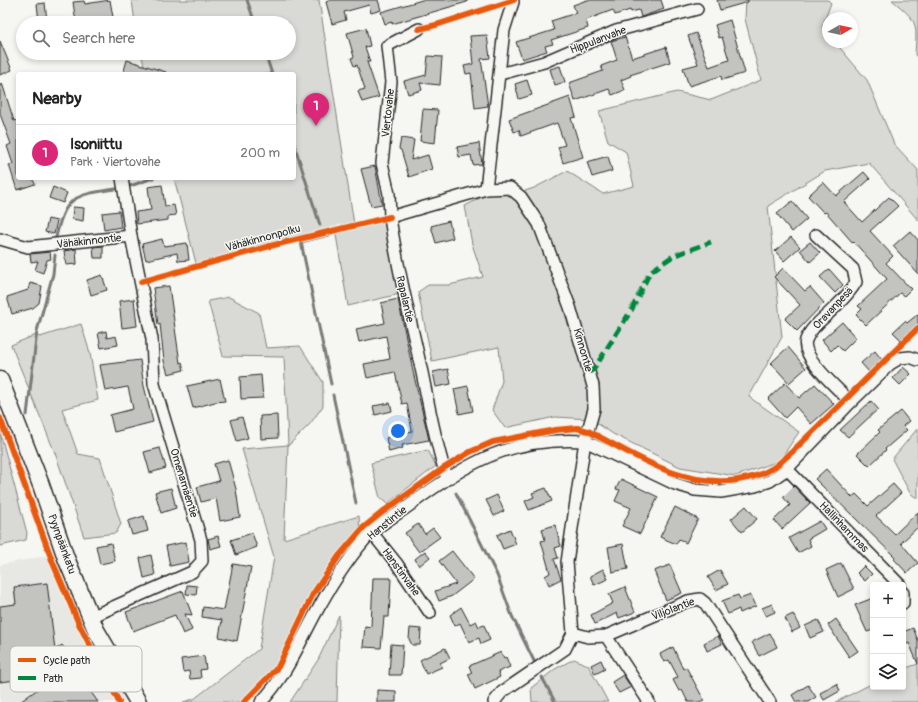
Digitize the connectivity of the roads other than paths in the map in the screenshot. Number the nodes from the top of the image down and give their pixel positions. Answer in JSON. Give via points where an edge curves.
{"nodes":[{"id":1,"x":512,"y":2,"type":"dead end"},
{"id":2,"x":697,"y":9,"type":"dead end"},
{"id":3,"x":419,"y":29,"type":"dead end"},
{"id":4,"x":500,"y":74,"type":"junction"},
{"id":5,"x":122,"y":180,"type":"edge"},
{"id":6,"x":486,"y":189,"type":"junction"},
{"id":7,"x":390,"y":217,"type":"junction"},
{"id":8,"x":816,"y":235,"type":"dead end"},
{"id":9,"x":131,"y":236,"type":"junction"},
{"id":10,"x":0,"y":239,"type":"edge"},
{"id":11,"x":141,"y":282,"type":"joint"},
{"id":12,"x":918,"y":360,"type":"edge"},
{"id":13,"x":0,"y":380,"type":"edge"},
{"id":14,"x":851,"y":402,"type":"junction"},
{"id":15,"x":584,"y":441,"type":"junction"},
{"id":16,"x":787,"y":469,"type":"junction"},
{"id":17,"x":447,"y":478,"type":"junction"},
{"id":18,"x":372,"y":533,"type":"junction"},
{"id":19,"x":897,"y":582,"type":"edge"},
{"id":20,"x":430,"y":613,"type":"dead end"},
{"id":21,"x":91,"y":617,"type":"junction"},
{"id":22,"x":573,"y":633,"type":"junction"},
{"id":23,"x":606,"y":636,"type":"junction"},
{"id":24,"x":105,"y":646,"type":"edge"},
{"id":25,"x":132,"y":692,"type":"edge"},
{"id":26,"x":138,"y":702,"type":"edge"},
{"id":27,"x":261,"y":702,"type":"edge"},
{"id":28,"x":494,"y":702,"type":"edge"},
{"id":29,"x":649,"y":702,"type":"edge"},
{"id":30,"x":770,"y":702,"type":"edge"}],
"edges":[{"from":1,"to":4,"type":"street","via":[[504,30]]},
{"from":2,"to":4,"type":"street","name":"Hippulanvahe","via":[[616,31],[544,62]]},
{"from":3,"to":7,"type":"street","name":"Viertovahe","via":[[387,46],[391,82],[382,163],[389,194]]},
{"from":4,"to":6,"type":"street"},
{"from":5,"to":9,"type":"street"},
{"from":6,"to":7,"type":"street"},
{"from":6,"to":15,"type":"street","name":"Kinnontie","via":[[510,188],[521,197],[539,224],[570,307],[593,386],[594,409]]},
{"from":7,"to":17,"type":"street","name":"Rapalantie","via":[[396,260],[429,414]]},
{"from":8,"to":14,"type":"street","name":"Oravanpesä","via":[[853,269],[856,282],[850,293],[813,328],[805,340],[806,350],[812,362]]},
{"from":9,"to":10,"type":"street","name":"Vähäkinnontie","via":[[28,247]]},
{"from":9,"to":11,"type":"street","name":"Vähäkinnontie"},
{"from":11,"to":21,"type":"street","name":"Omenamäentie","via":[[152,339],[154,384],[201,540],[202,560],[192,572]]},
{"from":12,"to":14,"type":"street","via":[[910,357],[900,358],[890,364]]},
{"from":13,"to":21,"type":"main road","name":"Pyynpäänkatu","via":[[66,558]]},
{"from":14,"to":16,"type":"street"},
{"from":15,"to":16,"type":"street","via":[[675,484],[695,490],[721,492],[755,486],[770,481]]},
{"from":15,"to":17,"type":"street","name":"Hanstintie","via":[[558,441],[507,450],[474,462]]},
{"from":15,"to":22,"type":"street","name":"Kinnontie","via":[[567,562]]},
{"from":16,"to":19,"type":"street","name":"Hallinhammas"},
{"from":17,"to":18,"type":"street","name":"Hanstintie"},
{"from":18,"to":20,"type":"street","name":"Hanstinvahe","via":[[397,564]]},
{"from":18,"to":27,"type":"street","name":"Hanstintie","via":[[329,591],[283,675]]},
{"from":21,"to":24,"type":"main road","name":"Pyynpäänkatu"},
{"from":22,"to":23,"type":"street","name":"Viljolantie","via":[[588,637]]},
{"from":22,"to":28,"type":"street","via":[[566,649],[502,692]]},
{"from":23,"to":29,"type":"street"},
{"from":23,"to":30,"type":"street","name":"Viljolantie","via":[[688,601],[700,599]]},
{"from":25,"to":26,"type":"main road","name":"Pyynpäänkatu"}]}
